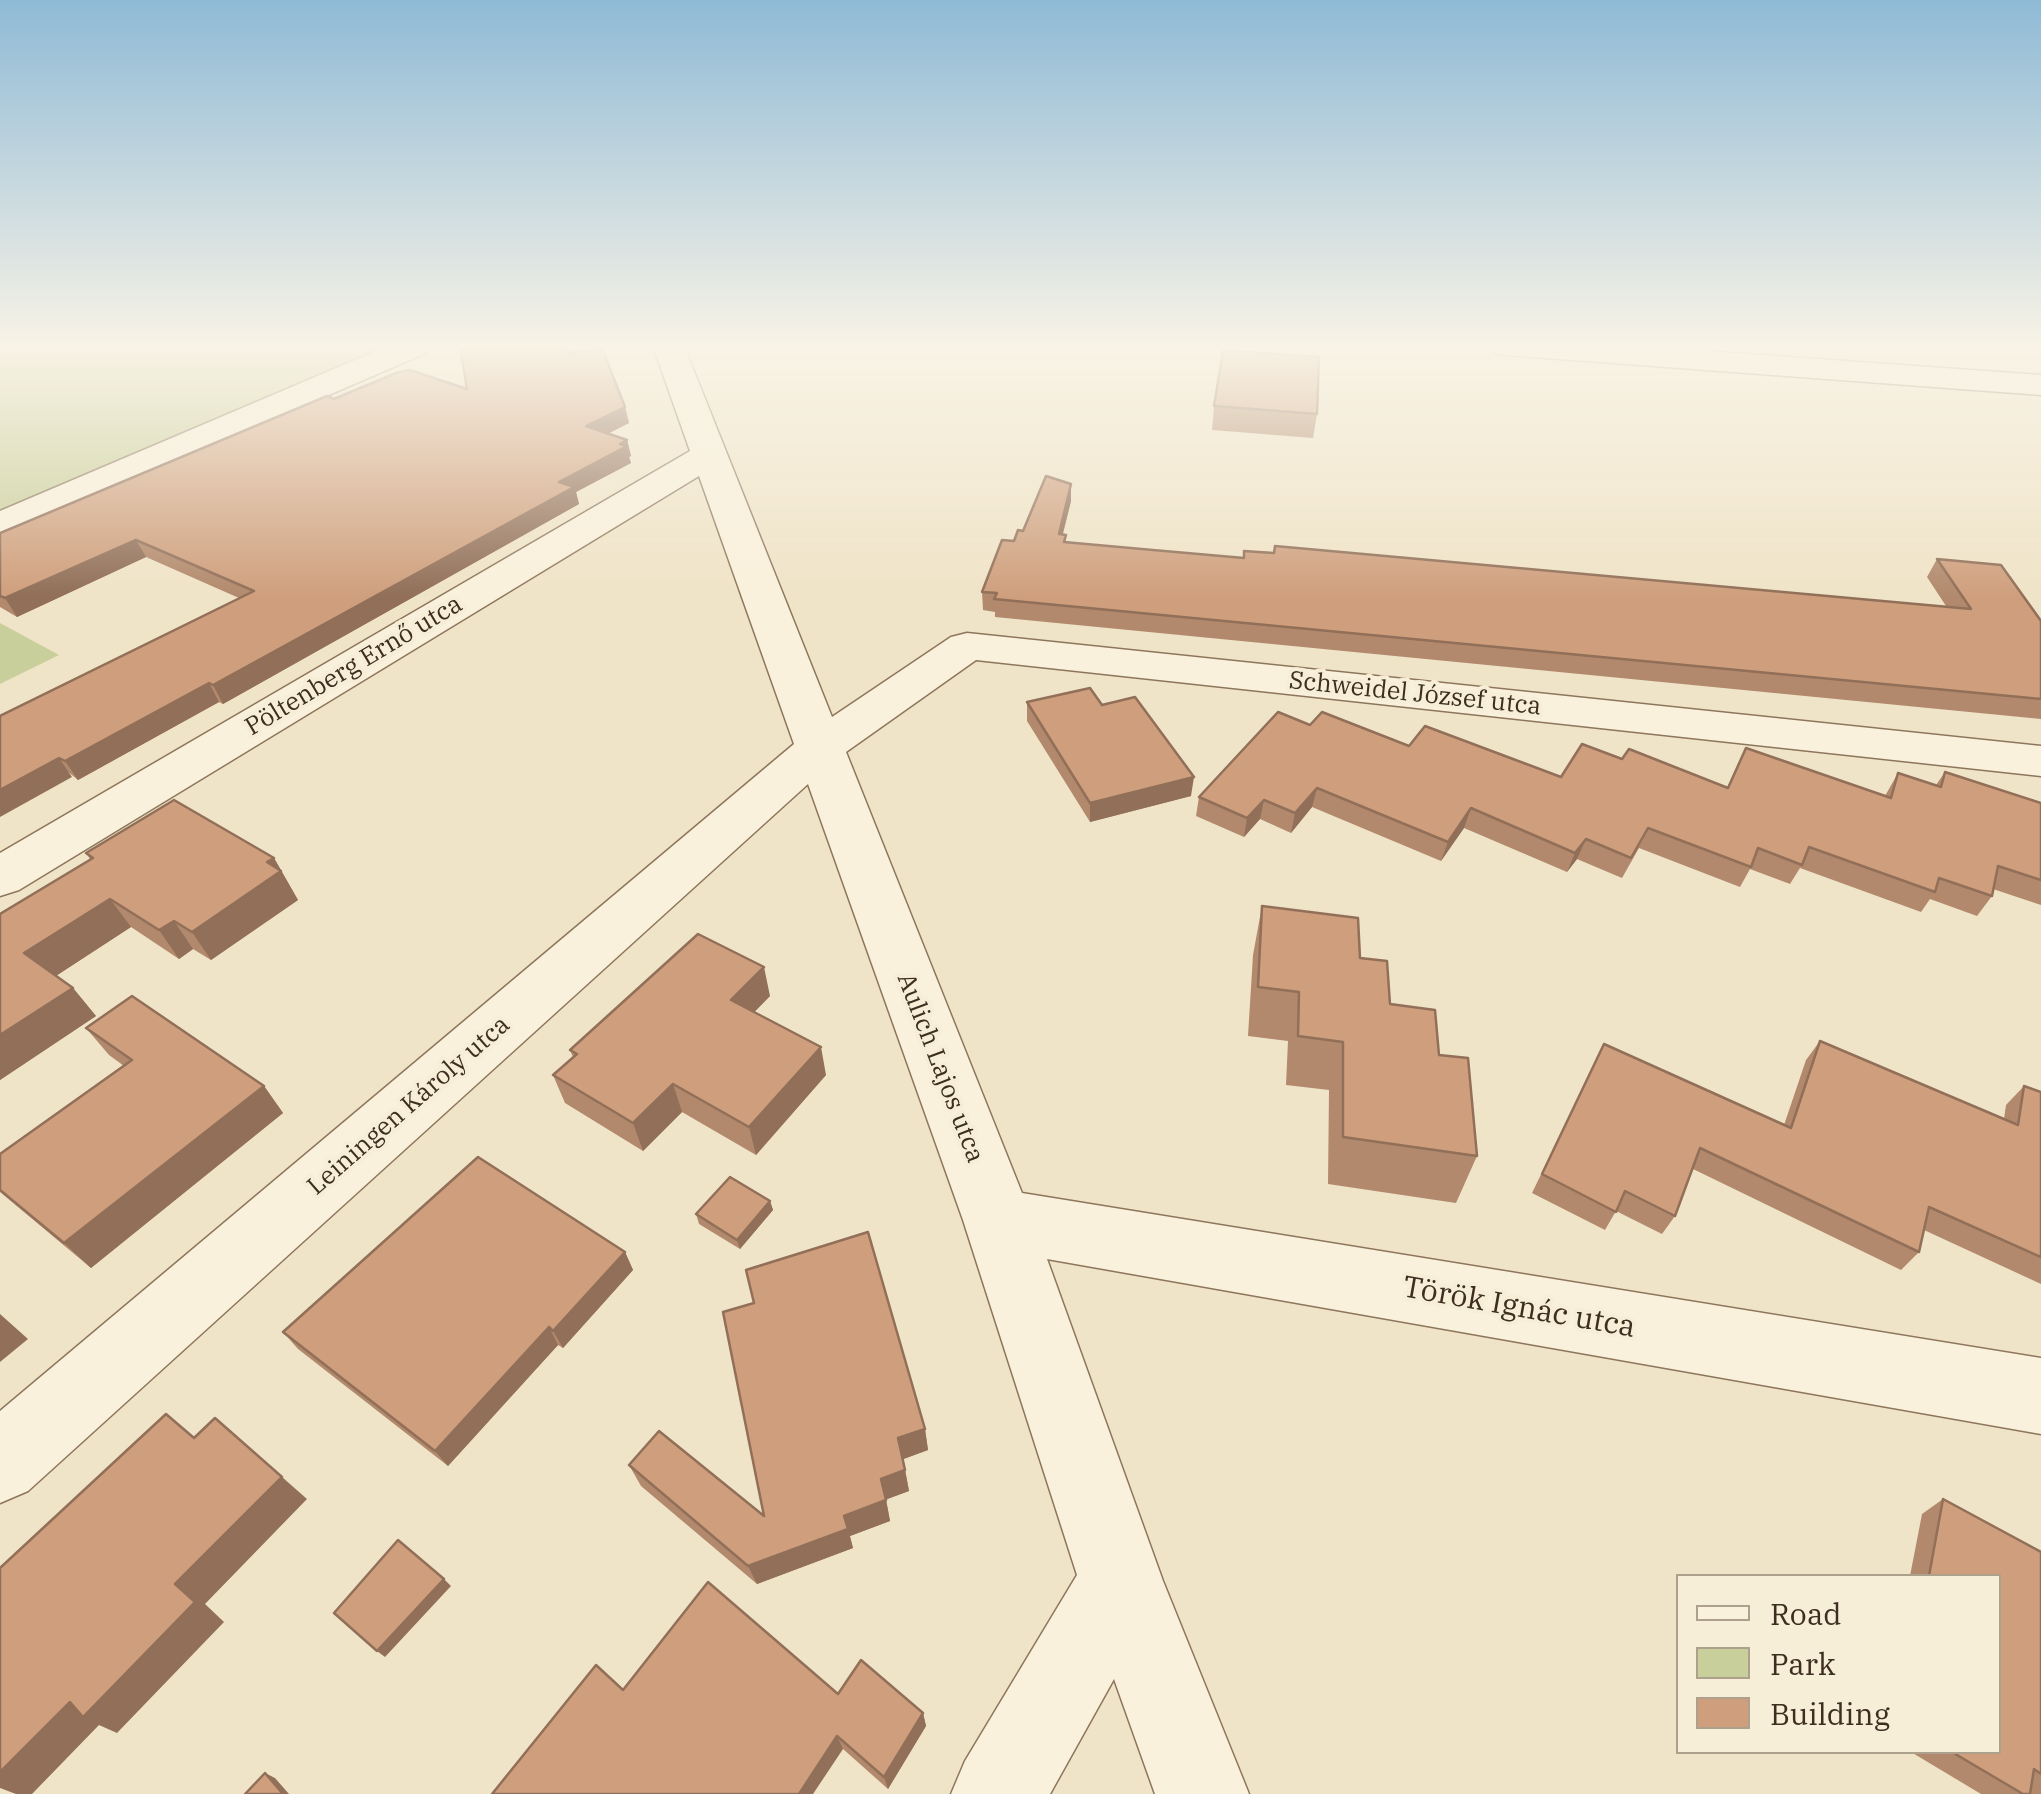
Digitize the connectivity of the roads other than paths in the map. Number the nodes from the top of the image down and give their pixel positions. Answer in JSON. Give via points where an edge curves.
{"nodes":[{"id":1,"x":220,"y":430,"type":"edge"},
{"id":2,"x":699,"y":430,"type":"edge"},
{"id":3,"x":709,"y":456,"type":"junction"},
{"id":4,"x":0,"y":525,"type":"edge"},
{"id":5,"x":819,"y":748,"type":"junction"},
{"id":6,"x":2041,"y":761,"type":"edge"},
{"id":7,"x":0,"y":877,"type":"edge"},
{"id":8,"x":998,"y":1220,"type":"junction"},
{"id":9,"x":2041,"y":1396,"type":"edge"},
{"id":10,"x":0,"y":1463,"type":"edge"},
{"id":11,"x":1122,"y":1581,"type":"junction"},
{"id":12,"x":998,"y":1794,"type":"edge"},
{"id":13,"x":1202,"y":1794,"type":"edge"}],
"edges":[{"from":1,"to":4,"type":"street"},
{"from":2,"to":3,"type":"street","name":"Aulich Lajos utca"},
{"from":3,"to":5,"type":"street","name":"Aulich Lajos utca"},
{"from":3,"to":7,"type":"street","name":"Pöltenberg Ernő utca"},
{"from":5,"to":6,"type":"street","name":"Schweidel József utca","via":[[967,646]]},
{"from":5,"to":8,"type":"street","name":"Aulich Lajos utca"},
{"from":5,"to":10,"type":"street","name":"Leiningen Károly utca"},
{"from":8,"to":9,"type":"street","name":"Török Ignác utca"},
{"from":8,"to":11,"type":"street","name":"Aulich Lajos utca"},
{"from":11,"to":12,"type":"street"},
{"from":11,"to":13,"type":"street","name":"Aulich Lajos utca"}]}
